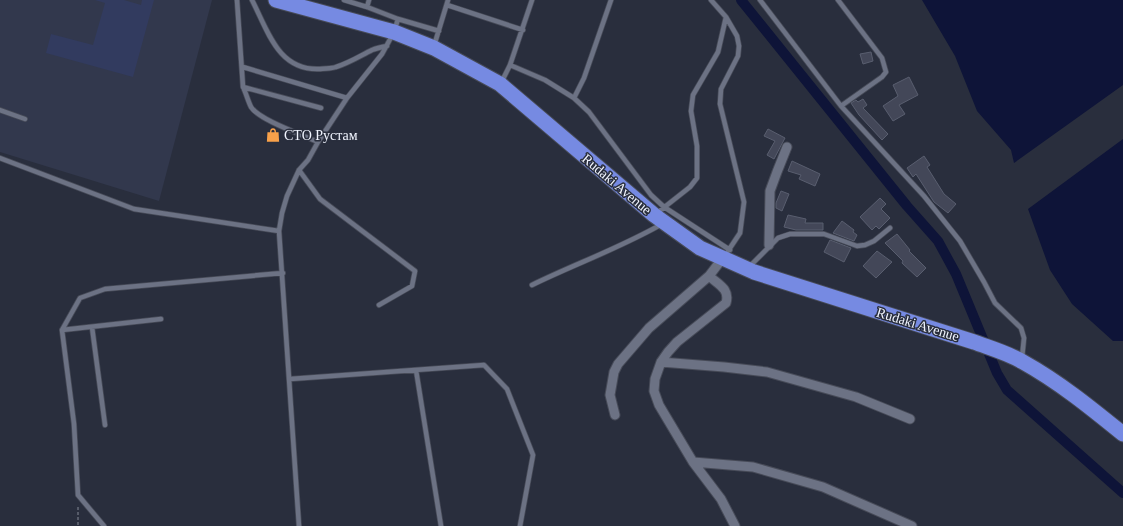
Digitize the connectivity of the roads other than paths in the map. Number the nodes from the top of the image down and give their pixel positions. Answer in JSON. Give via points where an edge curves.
{"nodes":[{"id":1,"x":237,"y":0,"type":"edge"},
{"id":2,"x":252,"y":0,"type":"edge"},
{"id":3,"x":276,"y":0,"type":"edge"},
{"id":4,"x":344,"y":0,"type":"edge"},
{"id":5,"x":369,"y":0,"type":"edge"},
{"id":6,"x":532,"y":0,"type":"edge"},
{"id":7,"x":611,"y":0,"type":"edge"},
{"id":8,"x":711,"y":0,"type":"edge"},
{"id":9,"x":760,"y":0,"type":"edge"},
{"id":10,"x":838,"y":0,"type":"edge"},
{"id":11,"x":448,"y":2,"type":"edge"},
{"id":12,"x":367,"y":7,"type":"junction"},
{"id":13,"x":726,"y":17,"type":"junction"},
{"id":14,"x":396,"y":26,"type":"junction"},
{"id":15,"x":523,"y":30,"type":"junction"},
{"id":16,"x":439,"y":31,"type":"junction"},
{"id":17,"x":387,"y":46,"type":"junction"},
{"id":18,"x":434,"y":48,"type":"junction"},
{"id":19,"x":510,"y":65,"type":"junction"},
{"id":20,"x":243,"y":66,"type":"junction"},
{"id":21,"x":500,"y":84,"type":"junction"},
{"id":22,"x":243,"y":87,"type":"junction"},
{"id":23,"x":347,"y":98,"type":"junction"},
{"id":24,"x":574,"y":98,"type":"junction"},
{"id":25,"x":841,"y":106,"type":"junction"},
{"id":26,"x":321,"y":108,"type":"dead end"},
{"id":27,"x":0,"y":110,"type":"edge"},
{"id":28,"x":25,"y":120,"type":"dead end"},
{"id":29,"x":318,"y":142,"type":"junction"},
{"id":30,"x":787,"y":147,"type":"dead end"},
{"id":31,"x":0,"y":158,"type":"edge"},
{"id":32,"x":299,"y":170,"type":"junction"},
{"id":33,"x":661,"y":215,"type":"junction"},
{"id":34,"x":890,"y":228,"type":"dead end"},
{"id":35,"x":279,"y":231,"type":"junction"},
{"id":36,"x":769,"y":246,"type":"junction"},
{"id":37,"x":726,"y":254,"type":"junction"},
{"id":38,"x":746,"y":269,"type":"junction"},
{"id":39,"x":283,"y":273,"type":"junction"},
{"id":40,"x":709,"y":276,"type":"junction"},
{"id":41,"x":532,"y":285,"type":"dead end"},
{"id":42,"x":379,"y":305,"type":"dead end"},
{"id":43,"x":161,"y":319,"type":"dead end"},
{"id":44,"x":92,"y":327,"type":"junction"},
{"id":45,"x":62,"y":330,"type":"junction"},
{"id":46,"x":661,"y":362,"type":"junction"},
{"id":47,"x":1022,"y":362,"type":"junction"},
{"id":48,"x":416,"y":370,"type":"junction"},
{"id":49,"x":290,"y":379,"type":"junction"},
{"id":50,"x":615,"y":415,"type":"dead end"},
{"id":51,"x":910,"y":418,"type":"dead end"},
{"id":52,"x":105,"y":425,"type":"dead end"},
{"id":53,"x":1123,"y":434,"type":"edge"},
{"id":54,"x":693,"y":462,"type":"junction"},
{"id":55,"x":104,"y":526,"type":"edge"},
{"id":56,"x":299,"y":526,"type":"edge"},
{"id":57,"x":441,"y":526,"type":"edge"},
{"id":58,"x":520,"y":526,"type":"edge"},
{"id":59,"x":735,"y":526,"type":"edge"},
{"id":60,"x":912,"y":526,"type":"edge"}],
"edges":[{"from":1,"to":20,"type":"lane"},
{"from":2,"to":17,"type":"lane","via":[[280,53],[294,64],[309,69],[334,68],[372,50]]},
{"from":3,"to":14,"type":"highway","name":"Rudaki Avenue"},
{"from":4,"to":12,"type":"lane"},
{"from":5,"to":12,"type":"lane"},
{"from":6,"to":15,"type":"lane"},
{"from":7,"to":24,"type":"lane","via":[[584,78]]},
{"from":8,"to":13,"type":"lane"},
{"from":9,"to":25,"type":"lane"},
{"from":10,"to":25,"type":"lane","via":[[882,58],[886,72]]},
{"from":11,"to":15,"type":"lane"},
{"from":11,"to":16,"type":"lane"},
{"from":12,"to":14,"type":"lane"},
{"from":13,"to":33,"type":"lane","via":[[718,52],[693,95],[691,111],[697,146],[697,178]]},
{"from":13,"to":37,"type":"lane","via":[[740,46],[738,56],[721,89],[720,104],[744,202],[740,233]]},
{"from":14,"to":16,"type":"lane"},
{"from":14,"to":17,"type":"lane"},
{"from":14,"to":18,"type":"highway","name":"Rudaki Avenue"},
{"from":15,"to":19,"type":"lane"},
{"from":16,"to":18,"type":"lane"},
{"from":17,"to":23,"type":"lane"},
{"from":18,"to":21,"type":"highway","name":"Rudaki Avenue"},
{"from":19,"to":21,"type":"lane"},
{"from":19,"to":24,"type":"lane","via":[[545,80]]},
{"from":20,"to":22,"type":"lane"},
{"from":20,"to":23,"type":"lane"},
{"from":21,"to":33,"type":"highway","name":"Rudaki Avenue"},
{"from":22,"to":26,"type":"lane"},
{"from":22,"to":29,"type":"lane","via":[[256,113]]},
{"from":23,"to":29,"type":"lane"},
{"from":24,"to":33,"type":"lane","via":[[590,112],[651,194]]},
{"from":25,"to":47,"type":"lane","via":[[924,196],[960,241],[995,303],[1021,328],[1024,338]]},
{"from":27,"to":28,"type":"lane"},
{"from":29,"to":32,"type":"lane"},
{"from":30,"to":36,"type":"street","via":[[770,191]]},
{"from":31,"to":35,"type":"lane","via":[[134,209]]},
{"from":32,"to":35,"type":"lane","via":[[284,207]]},
{"from":32,"to":42,"type":"lane","via":[[320,199],[415,271],[412,286]]},
{"from":33,"to":37,"type":"highway","name":"Rudaki Avenue","via":[[700,248]]},
{"from":33,"to":41,"type":"lane","via":[[642,236]]},
{"from":34,"to":36,"type":"lane","via":[[865,245],[853,245],[824,234],[790,234],[778,238]]},
{"from":35,"to":39,"type":"lane"},
{"from":36,"to":38,"type":"lane"},
{"from":37,"to":38,"type":"highway","name":"Rudaki Avenue"},
{"from":37,"to":40,"type":"street"},
{"from":38,"to":47,"type":"highway","name":"Rudaki Avenue","via":[[974,342]]},
{"from":39,"to":45,"type":"lane","via":[[105,289],[80,298]]},
{"from":39,"to":49,"type":"lane"},
{"from":40,"to":46,"type":"street","via":[[726,291],[726,304],[677,342]]},
{"from":40,"to":50,"type":"street","via":[[649,328],[618,364],[610,395]]},
{"from":43,"to":44,"type":"lane"},
{"from":44,"to":45,"type":"lane"},
{"from":44,"to":52,"type":"lane"},
{"from":45,"to":55,"type":"lane","via":[[74,424],[78,495]]},
{"from":46,"to":51,"type":"street","via":[[767,372],[856,397]]},
{"from":46,"to":54,"type":"street","via":[[654,390],[659,405]]},
{"from":47,"to":53,"type":"highway","name":"Rudaki Avenue","via":[[1058,384]]},
{"from":48,"to":49,"type":"lane"},
{"from":48,"to":57,"type":"lane"},
{"from":48,"to":58,"type":"lane","via":[[484,364],[506,389],[533,455]]},
{"from":49,"to":56,"type":"lane"},
{"from":54,"to":59,"type":"street","via":[[721,499]]},
{"from":54,"to":60,"type":"street","via":[[753,467],[823,487]]}]}
